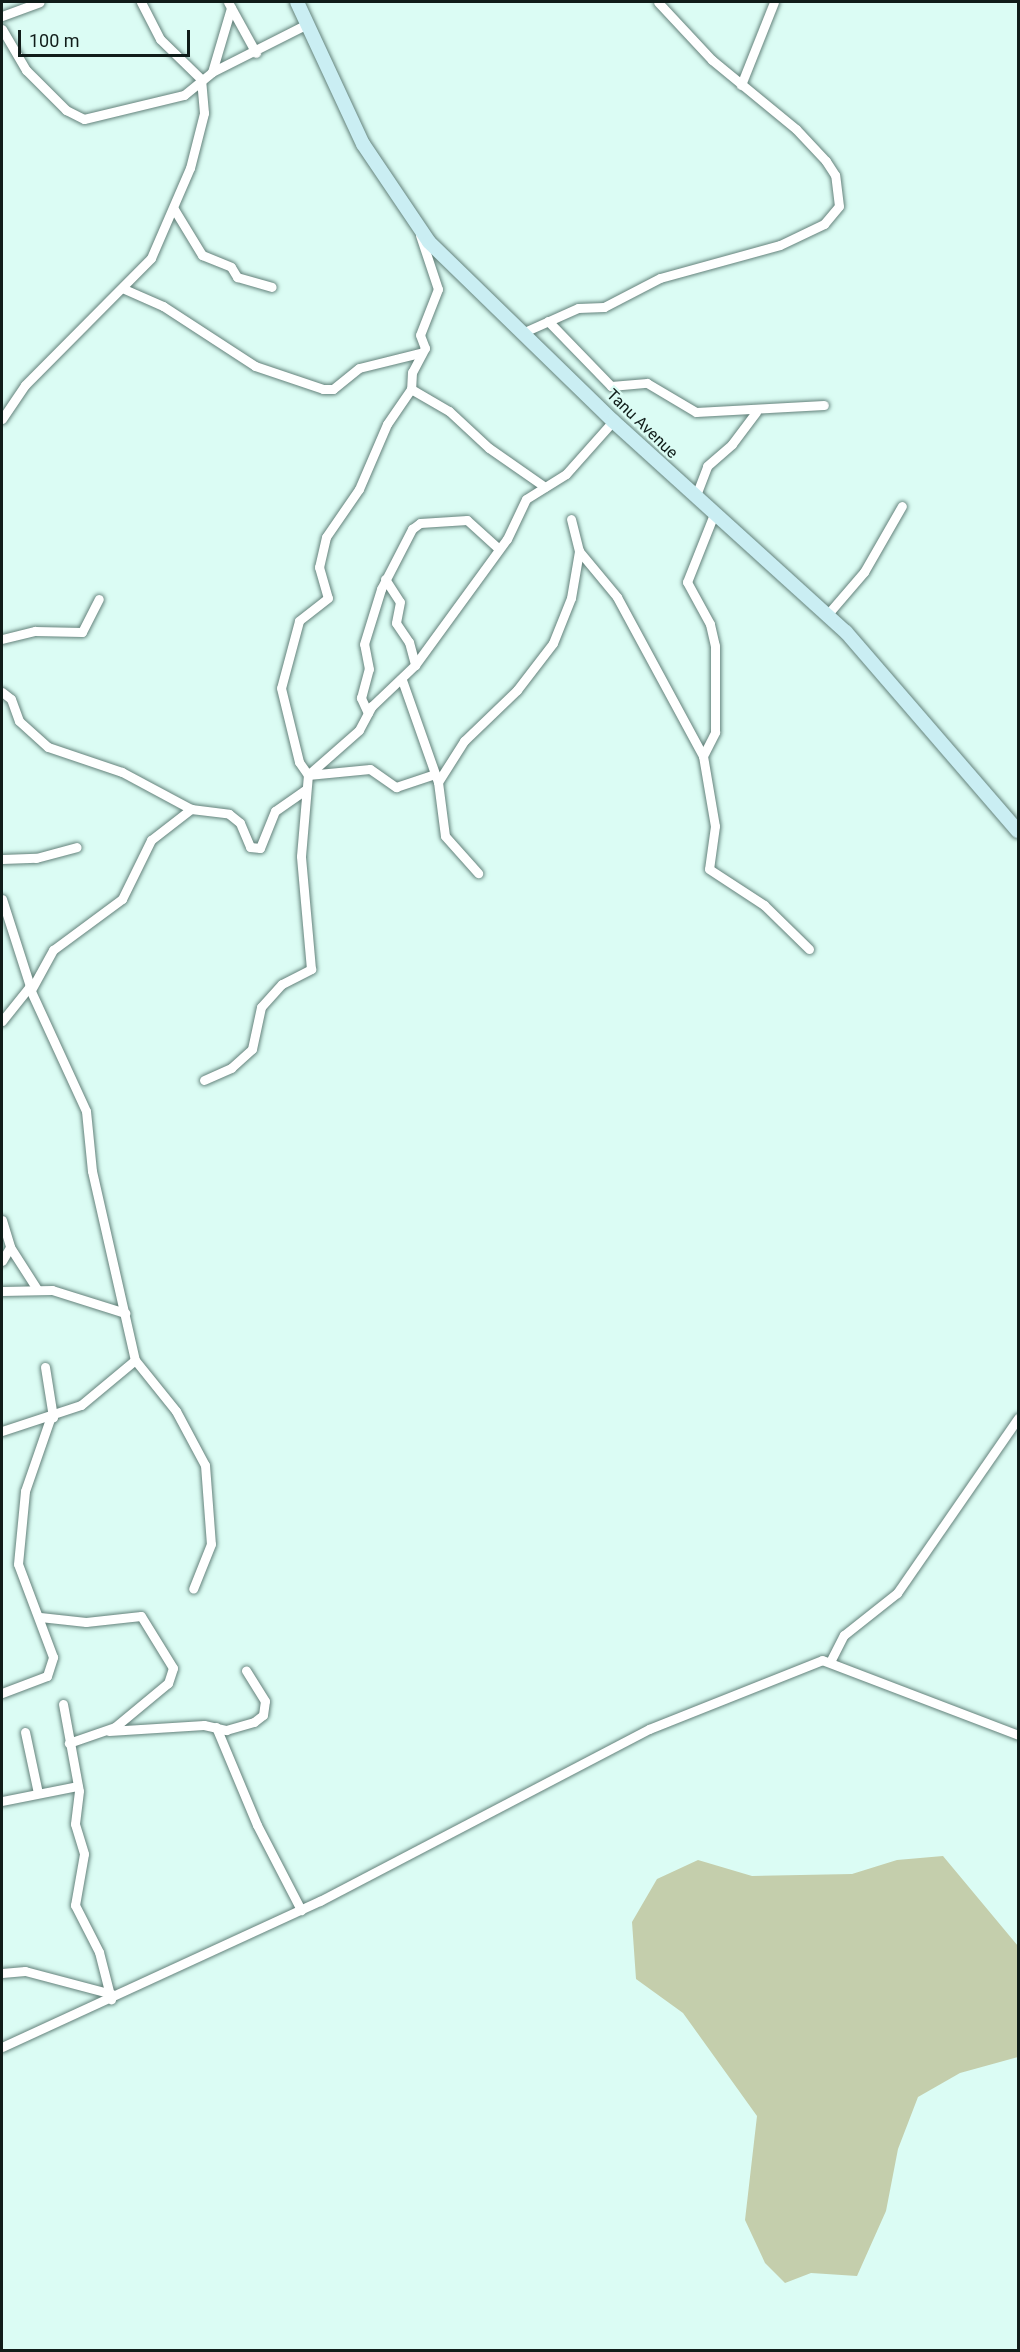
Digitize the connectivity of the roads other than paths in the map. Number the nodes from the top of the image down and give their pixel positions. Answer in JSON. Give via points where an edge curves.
{"nodes":[{"id":1,"x":40,"y":2,"type":"edge"},
{"id":2,"x":141,"y":2,"type":"edge"},
{"id":3,"x":297,"y":2,"type":"edge"},
{"id":4,"x":658,"y":2,"type":"edge"},
{"id":5,"x":774,"y":2,"type":"edge"},
{"id":6,"x":229,"y":5,"type":"edge"},
{"id":7,"x":2,"y":16,"type":"edge"},
{"id":8,"x":305,"y":25,"type":"junction"},
{"id":9,"x":2,"y":28,"type":"edge"},
{"id":10,"x":256,"y":53,"type":"junction"},
{"id":11,"x":212,"y":72,"type":"junction"},
{"id":12,"x":201,"y":79,"type":"junction"},
{"id":13,"x":741,"y":85,"type":"junction"},
{"id":14,"x":174,"y":209,"type":"junction"},
{"id":15,"x":419,"y":226,"type":"junction"},
{"id":16,"x":272,"y":287,"type":"dead end"},
{"id":17,"x":122,"y":288,"type":"junction"},
{"id":18,"x":548,"y":321,"type":"junction"},
{"id":19,"x":522,"y":333,"type":"junction"},
{"id":20,"x":420,"y":353,"type":"junction"},
{"id":21,"x":411,"y":389,"type":"junction"},
{"id":22,"x":824,"y":405,"type":"dead end"},
{"id":23,"x":756,"y":412,"type":"junction"},
{"id":24,"x":2,"y":419,"type":"edge"},
{"id":25,"x":613,"y":421,"type":"junction"},
{"id":26,"x":546,"y":487,"type":"junction"},
{"id":27,"x":695,"y":498,"type":"junction"},
{"id":28,"x":902,"y":506,"type":"dead end"},
{"id":29,"x":714,"y":514,"type":"junction"},
{"id":30,"x":571,"y":519,"type":"dead end"},
{"id":31,"x":499,"y":549,"type":"junction"},
{"id":32,"x":579,"y":552,"type":"junction"},
{"id":33,"x":385,"y":579,"type":"junction"},
{"id":34,"x":99,"y":599,"type":"dead end"},
{"id":35,"x":827,"y":615,"type":"junction"},
{"id":36,"x":2,"y":639,"type":"edge"},
{"id":37,"x":415,"y":665,"type":"junction"},
{"id":38,"x":402,"y":680,"type":"junction"},
{"id":39,"x":2,"y":692,"type":"edge"},
{"id":40,"x":368,"y":713,"type":"junction"},
{"id":41,"x":704,"y":756,"type":"junction"},
{"id":42,"x":308,"y":775,"type":"junction"},
{"id":43,"x":437,"y":778,"type":"junction"},
{"id":44,"x":306,"y":789,"type":"junction"},
{"id":45,"x":191,"y":809,"type":"junction"},
{"id":46,"x":1018,"y":831,"type":"edge"},
{"id":47,"x":78,"y":847,"type":"dead end"},
{"id":48,"x":2,"y":859,"type":"edge"},
{"id":49,"x":478,"y":873,"type":"dead end"},
{"id":50,"x":2,"y":899,"type":"edge"},
{"id":51,"x":809,"y":949,"type":"dead end"},
{"id":52,"x":30,"y":988,"type":"junction"},
{"id":53,"x":2,"y":1021,"type":"edge"},
{"id":54,"x":204,"y":1080,"type":"dead end"},
{"id":55,"x":2,"y":1220,"type":"edge"},
{"id":56,"x":10,"y":1247,"type":"junction"},
{"id":57,"x":2,"y":1261,"type":"edge"},
{"id":58,"x":37,"y":1289,"type":"junction"},
{"id":59,"x":2,"y":1291,"type":"edge"},
{"id":60,"x":125,"y":1313,"type":"junction"},
{"id":61,"x":135,"y":1360,"type":"junction"},
{"id":62,"x":45,"y":1367,"type":"dead end"},
{"id":63,"x":52,"y":1418,"type":"junction"},
{"id":64,"x":1018,"y":1418,"type":"edge"},
{"id":65,"x":2,"y":1431,"type":"edge"},
{"id":66,"x":193,"y":1589,"type":"dead end"},
{"id":67,"x":40,"y":1617,"type":"junction"},
{"id":68,"x":831,"y":1660,"type":"junction"},
{"id":69,"x":246,"y":1670,"type":"dead end"},
{"id":70,"x":2,"y":1694,"type":"edge"},
{"id":71,"x":63,"y":1704,"type":"dead end"},
{"id":72,"x":216,"y":1727,"type":"junction"},
{"id":73,"x":109,"y":1731,"type":"junction"},
{"id":74,"x":25,"y":1732,"type":"dead end"},
{"id":75,"x":1018,"y":1735,"type":"edge"},
{"id":76,"x":69,"y":1743,"type":"junction"},
{"id":77,"x":78,"y":1785,"type":"junction"},
{"id":78,"x":38,"y":1793,"type":"junction"},
{"id":79,"x":2,"y":1800,"type":"edge"},
{"id":80,"x":301,"y":1910,"type":"junction"},
{"id":81,"x":2,"y":1973,"type":"edge"},
{"id":82,"x":112,"y":1996,"type":"junction"},
{"id":83,"x":2,"y":2047,"type":"edge"}],
"edges":[{"from":1,"to":7,"type":"street"},
{"from":2,"to":12,"type":"street","via":[[160,39]]},
{"from":3,"to":8,"type":"street","name":"Tanu Avenue"},
{"from":4,"to":13,"type":"street"},
{"from":5,"to":13,"type":"street"},
{"from":6,"to":10,"type":"street"},
{"from":6,"to":11,"type":"street"},
{"from":8,"to":10,"type":"street"},
{"from":8,"to":15,"type":"street","name":"Tanu Avenue","via":[[376,167]]},
{"from":9,"to":12,"type":"street","via":[[26,70],[73,116],[95,118],[156,105],[184,95]]},
{"from":10,"to":11,"type":"street"},
{"from":11,"to":12,"type":"street"},
{"from":12,"to":14,"type":"street","via":[[201,134]]},
{"from":13,"to":18,"type":"street","via":[[826,161],[838,185],[835,213],[780,245],[660,278],[604,307],[578,308]]},
{"from":14,"to":16,"type":"street","via":[[202,255],[231,267],[237,277]]},
{"from":14,"to":17,"type":"street","via":[[151,258]]},
{"from":15,"to":19,"type":"street","name":"Tanu Avenue"},
{"from":15,"to":20,"type":"street","via":[[438,290],[427,310]]},
{"from":17,"to":20,"type":"street","via":[[163,306],[255,366],[323,389],[333,389],[359,368]]},
{"from":17,"to":24,"type":"street","via":[[25,384]]},
{"from":18,"to":19,"type":"street"},
{"from":18,"to":23,"type":"street","via":[[611,386],[647,383],[696,411]]},
{"from":19,"to":25,"type":"street","name":"Tanu Avenue"},
{"from":20,"to":21,"type":"street"},
{"from":21,"to":26,"type":"street","via":[[449,411],[489,448]]},
{"from":21,"to":42,"type":"street","via":[[387,424],[343,518],[326,537],[319,567],[327,600],[299,621],[283,670],[281,688],[299,762]]},
{"from":22,"to":23,"type":"street"},
{"from":23,"to":27,"type":"street","via":[[732,444],[707,466]]},
{"from":25,"to":26,"type":"street","via":[[566,474]]},
{"from":25,"to":27,"type":"street","name":"Tanu Avenue"},
{"from":26,"to":31,"type":"street","via":[[526,499]]},
{"from":27,"to":29,"type":"street","name":"Tanu Avenue"},
{"from":28,"to":35,"type":"street","via":[[864,572]]},
{"from":29,"to":35,"type":"street","name":"Tanu Avenue"},
{"from":29,"to":41,"type":"street","via":[[687,582],[711,624],[715,646],[715,732]]},
{"from":30,"to":32,"type":"street"},
{"from":31,"to":33,"type":"street","via":[[467,520],[420,523]]},
{"from":31,"to":37,"type":"street"},
{"from":32,"to":41,"type":"street","via":[[616,597]]},
{"from":32,"to":43,"type":"street","via":[[569,604],[553,643],[517,690],[464,741]]},
{"from":33,"to":37,"type":"street","via":[[400,602],[396,623],[409,642]]},
{"from":33,"to":40,"type":"street","via":[[364,644],[369,669],[361,698]]},
{"from":34,"to":36,"type":"street","via":[[82,632],[35,631]]},
{"from":35,"to":46,"type":"street","name":"Tanu Avenue","via":[[895,685]]},
{"from":37,"to":38,"type":"street"},
{"from":38,"to":40,"type":"street"},
{"from":38,"to":43,"type":"street"},
{"from":39,"to":45,"type":"street","via":[[11,699],[19,721],[48,747],[115,769]]},
{"from":40,"to":42,"type":"street","via":[[359,730]]},
{"from":41,"to":51,"type":"street","via":[[715,826],[709,869],[764,905]]},
{"from":42,"to":43,"type":"street","via":[[370,769],[396,787]]},
{"from":42,"to":44,"type":"street"},
{"from":43,"to":49,"type":"street","via":[[445,836]]},
{"from":44,"to":45,"type":"street","via":[[275,811],[261,848],[250,847],[240,823],[229,814]]},
{"from":44,"to":54,"type":"street","via":[[301,856],[311,969],[282,984],[261,1007],[256,1040],[244,1057]]},
{"from":45,"to":52,"type":"street","via":[[152,840],[122,899],[53,950]]},
{"from":47,"to":48,"type":"street","via":[[36,858]]},
{"from":50,"to":52,"type":"street"},
{"from":52,"to":53,"type":"street"},
{"from":52,"to":60,"type":"street","via":[[86,1110],[92,1171]]},
{"from":55,"to":56,"type":"street"},
{"from":56,"to":57,"type":"street"},
{"from":56,"to":58,"type":"street"},
{"from":58,"to":59,"type":"street"},
{"from":58,"to":60,"type":"street"},
{"from":60,"to":61,"type":"street"},
{"from":61,"to":63,"type":"street","via":[[95,1396]]},
{"from":61,"to":66,"type":"street","via":[[176,1411],[205,1465],[211,1544]]},
{"from":62,"to":63,"type":"street"},
{"from":63,"to":65,"type":"street"},
{"from":63,"to":67,"type":"street","via":[[25,1491],[18,1564]]},
{"from":64,"to":68,"type":"street","via":[[897,1593],[844,1635]]},
{"from":67,"to":70,"type":"street","via":[[52,1649],[50,1672]]},
{"from":67,"to":73,"type":"street","via":[[143,1618],[172,1668],[172,1678]]},
{"from":68,"to":75,"type":"street"},
{"from":68,"to":80,"type":"street","via":[[649,1729]]},
{"from":69,"to":72,"type":"street","via":[[262,1690],[263,1716],[232,1730]]},
{"from":71,"to":76,"type":"street"},
{"from":72,"to":73,"type":"street"},
{"from":72,"to":80,"type":"street","via":[[257,1825]]},
{"from":73,"to":76,"type":"street"},
{"from":74,"to":78,"type":"street"},
{"from":76,"to":77,"type":"street"},
{"from":77,"to":78,"type":"street"},
{"from":77,"to":82,"type":"street","via":[[75,1819],[84,1854],[75,1905],[99,1952]]},
{"from":78,"to":79,"type":"street"},
{"from":80,"to":82,"type":"street"},
{"from":81,"to":82,"type":"street","via":[[25,1971]]},
{"from":82,"to":83,"type":"street"}]}
